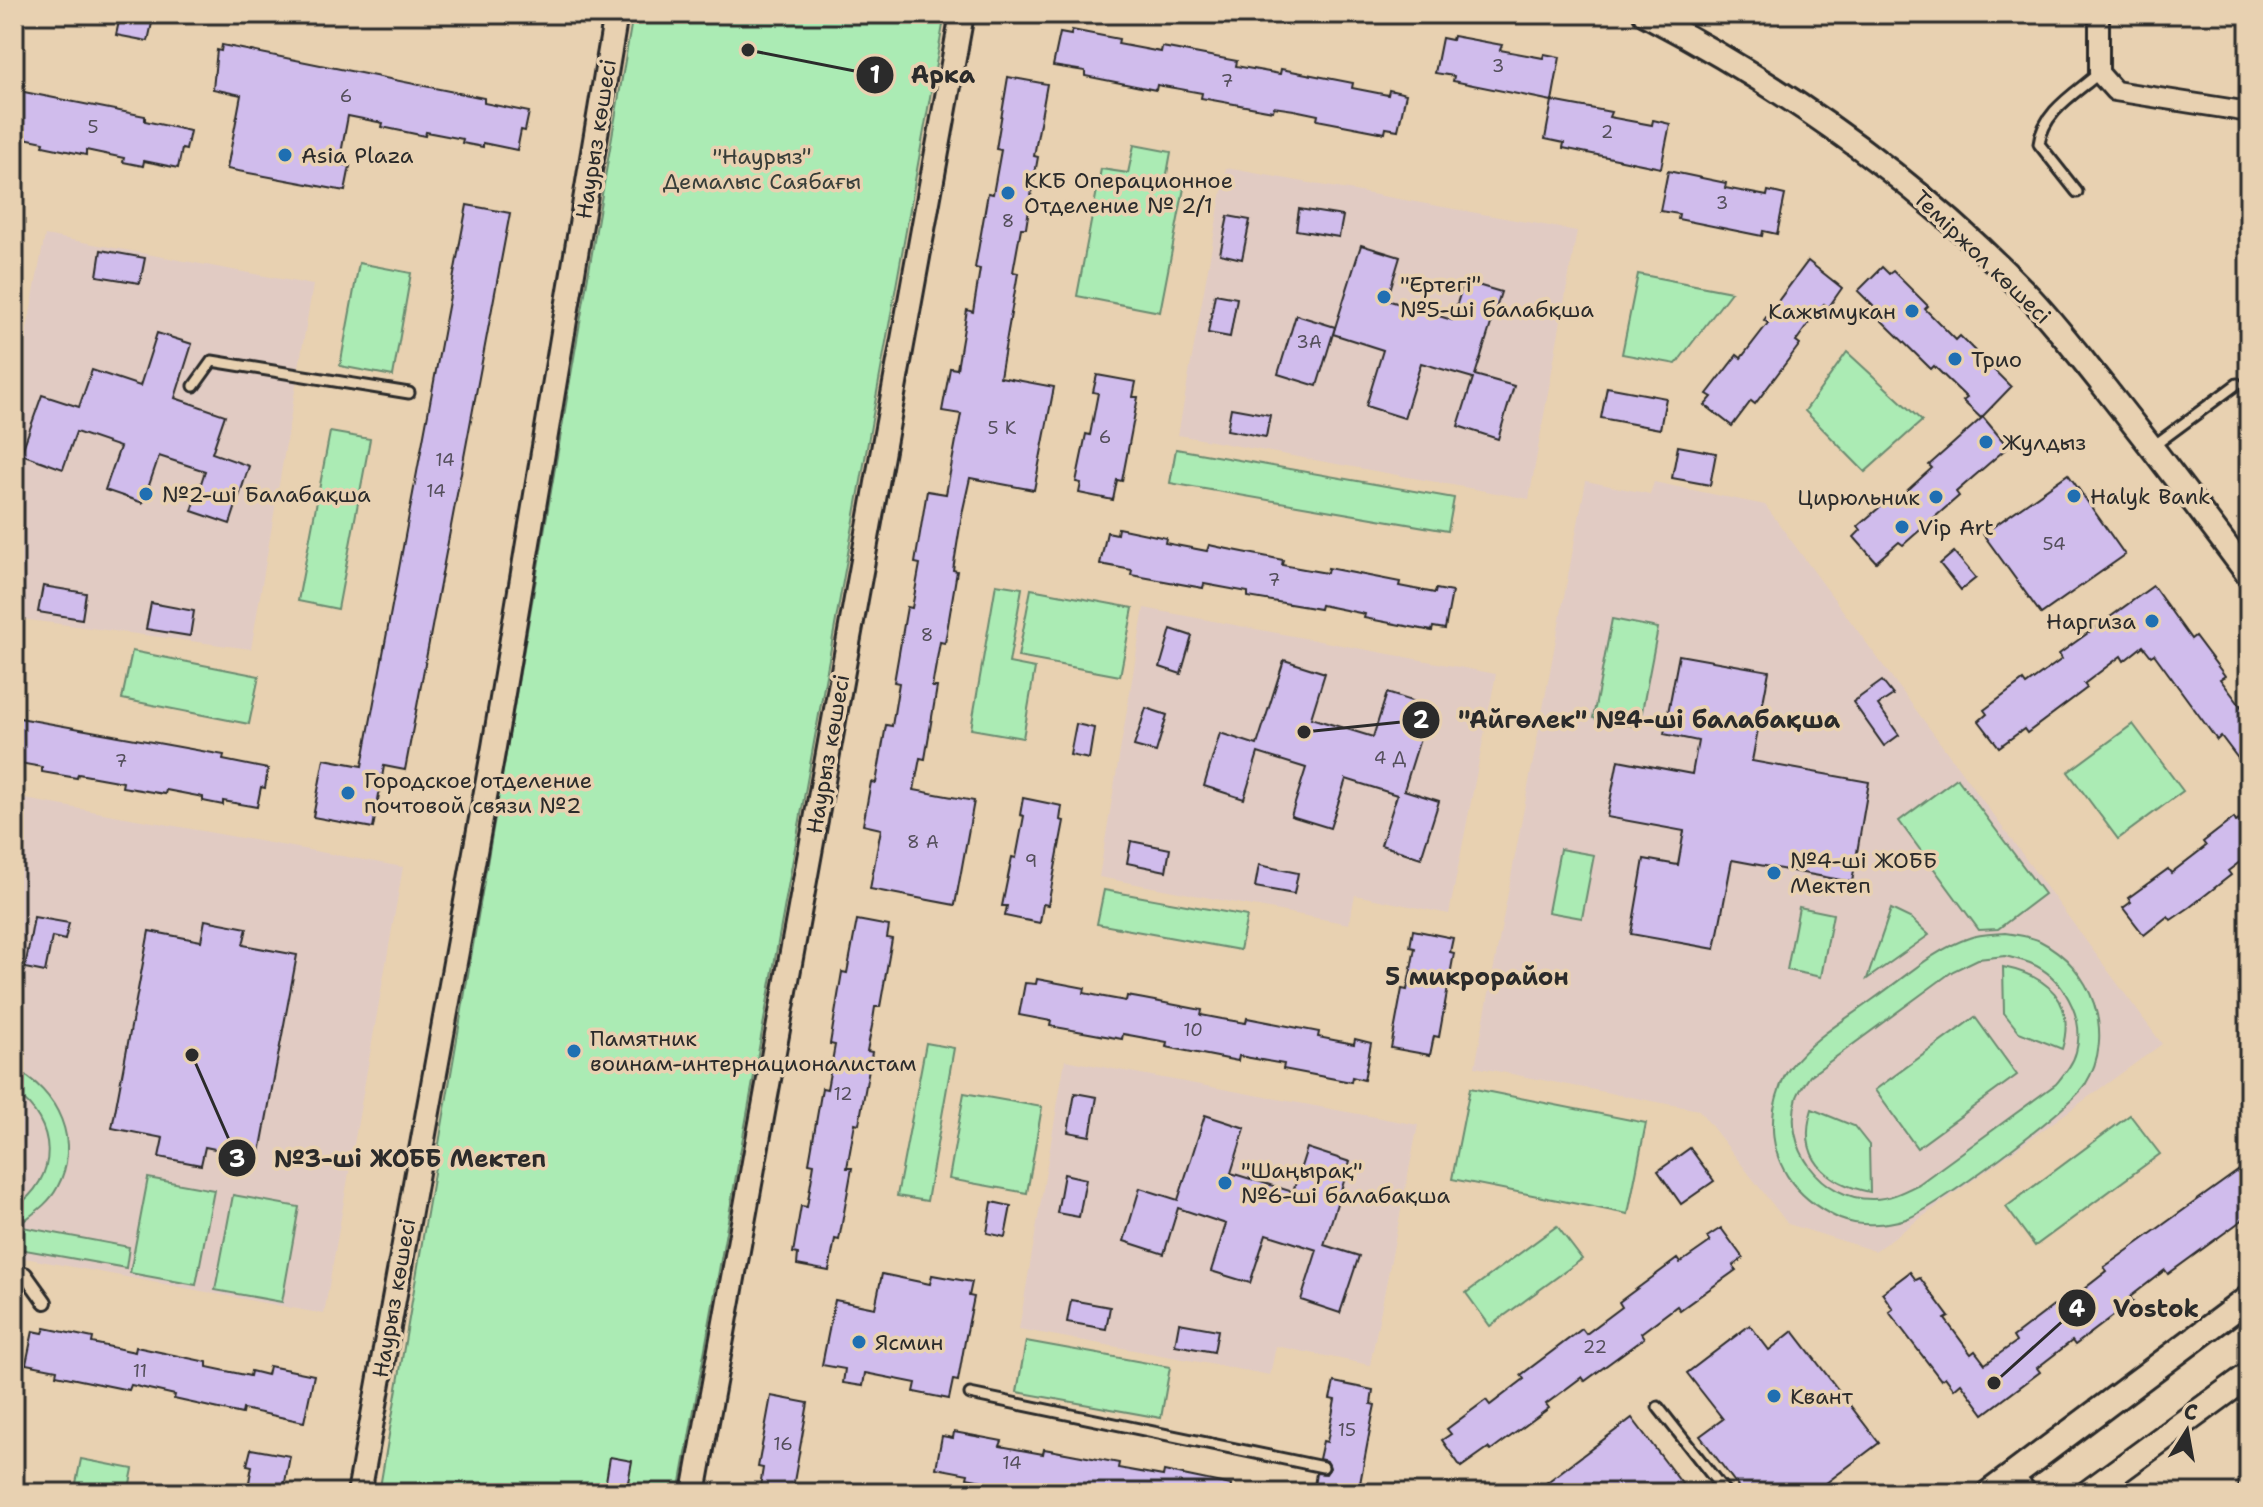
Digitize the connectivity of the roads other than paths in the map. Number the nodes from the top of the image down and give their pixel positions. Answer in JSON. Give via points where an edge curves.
{"nodes":[{"id":1,"x":616,"y":14,"type":"edge"},
{"id":2,"x":962,"y":14,"type":"edge"},
{"id":3,"x":1645,"y":14,"type":"edge"},
{"id":4,"x":2099,"y":14,"type":"edge"},
{"id":5,"x":2099,"y":73,"type":"junction"},
{"id":6,"x":2249,"y":112,"type":"edge"},
{"id":7,"x":2077,"y":192,"type":"dead end"},
{"id":8,"x":2237,"y":384,"type":"dead end"},
{"id":9,"x":194,"y":386,"type":"dead end"},
{"id":10,"x":409,"y":393,"type":"dead end"},
{"id":11,"x":2152,"y":447,"type":"junction"},
{"id":12,"x":2249,"y":576,"type":"edge"},
{"id":13,"x":14,"y":1272,"type":"edge"},
{"id":14,"x":2249,"y":1298,"type":"edge"},
{"id":15,"x":45,"y":1302,"type":"dead end"},
{"id":16,"x":2249,"y":1375,"type":"edge"},
{"id":17,"x":970,"y":1394,"type":"dead end"},
{"id":18,"x":1658,"y":1407,"type":"dead end"},
{"id":19,"x":2249,"y":1453,"type":"edge"},
{"id":20,"x":1323,"y":1467,"type":"dead end"},
{"id":21,"x":2016,"y":1472,"type":"junction"},
{"id":22,"x":359,"y":1493,"type":"edge"},
{"id":23,"x":694,"y":1493,"type":"edge"},
{"id":24,"x":1726,"y":1493,"type":"edge"},
{"id":25,"x":1989,"y":1493,"type":"edge"},
{"id":26,"x":2034,"y":1493,"type":"edge"},
{"id":27,"x":2088,"y":1493,"type":"edge"},
{"id":28,"x":2244,"y":1493,"type":"edge"}],
"edges":[{"from":1,"to":22,"type":"street","name":"Наурыз көшесі","via":[[494,747]]},
{"from":2,"to":23,"type":"street","name":"Наурыз көшесі"},
{"from":3,"to":11,"type":"street","name":"Теміржол көшесі","via":[[1804,106],[1913,190],[2026,293]]},
{"from":4,"to":5,"type":"street"},
{"from":5,"to":6,"type":"street","via":[[2115,91]]},
{"from":5,"to":7,"type":"lane","via":[[2049,115],[2041,129],[2039,144]]},
{"from":8,"to":11,"type":"lane"},
{"from":9,"to":10,"type":"lane","via":[[212,361]]},
{"from":11,"to":12,"type":"street","name":"Теміржол көшесі"},
{"from":13,"to":15,"type":"street","via":[[25,1274]]},
{"from":14,"to":21,"type":"main road"},
{"from":16,"to":27,"type":"main road"},
{"from":17,"to":20,"type":"lane"},
{"from":18,"to":24,"type":"lane"},
{"from":19,"to":28,"type":"lane"},
{"from":21,"to":25,"type":"main road"},
{"from":21,"to":26,"type":"lane"}]}
